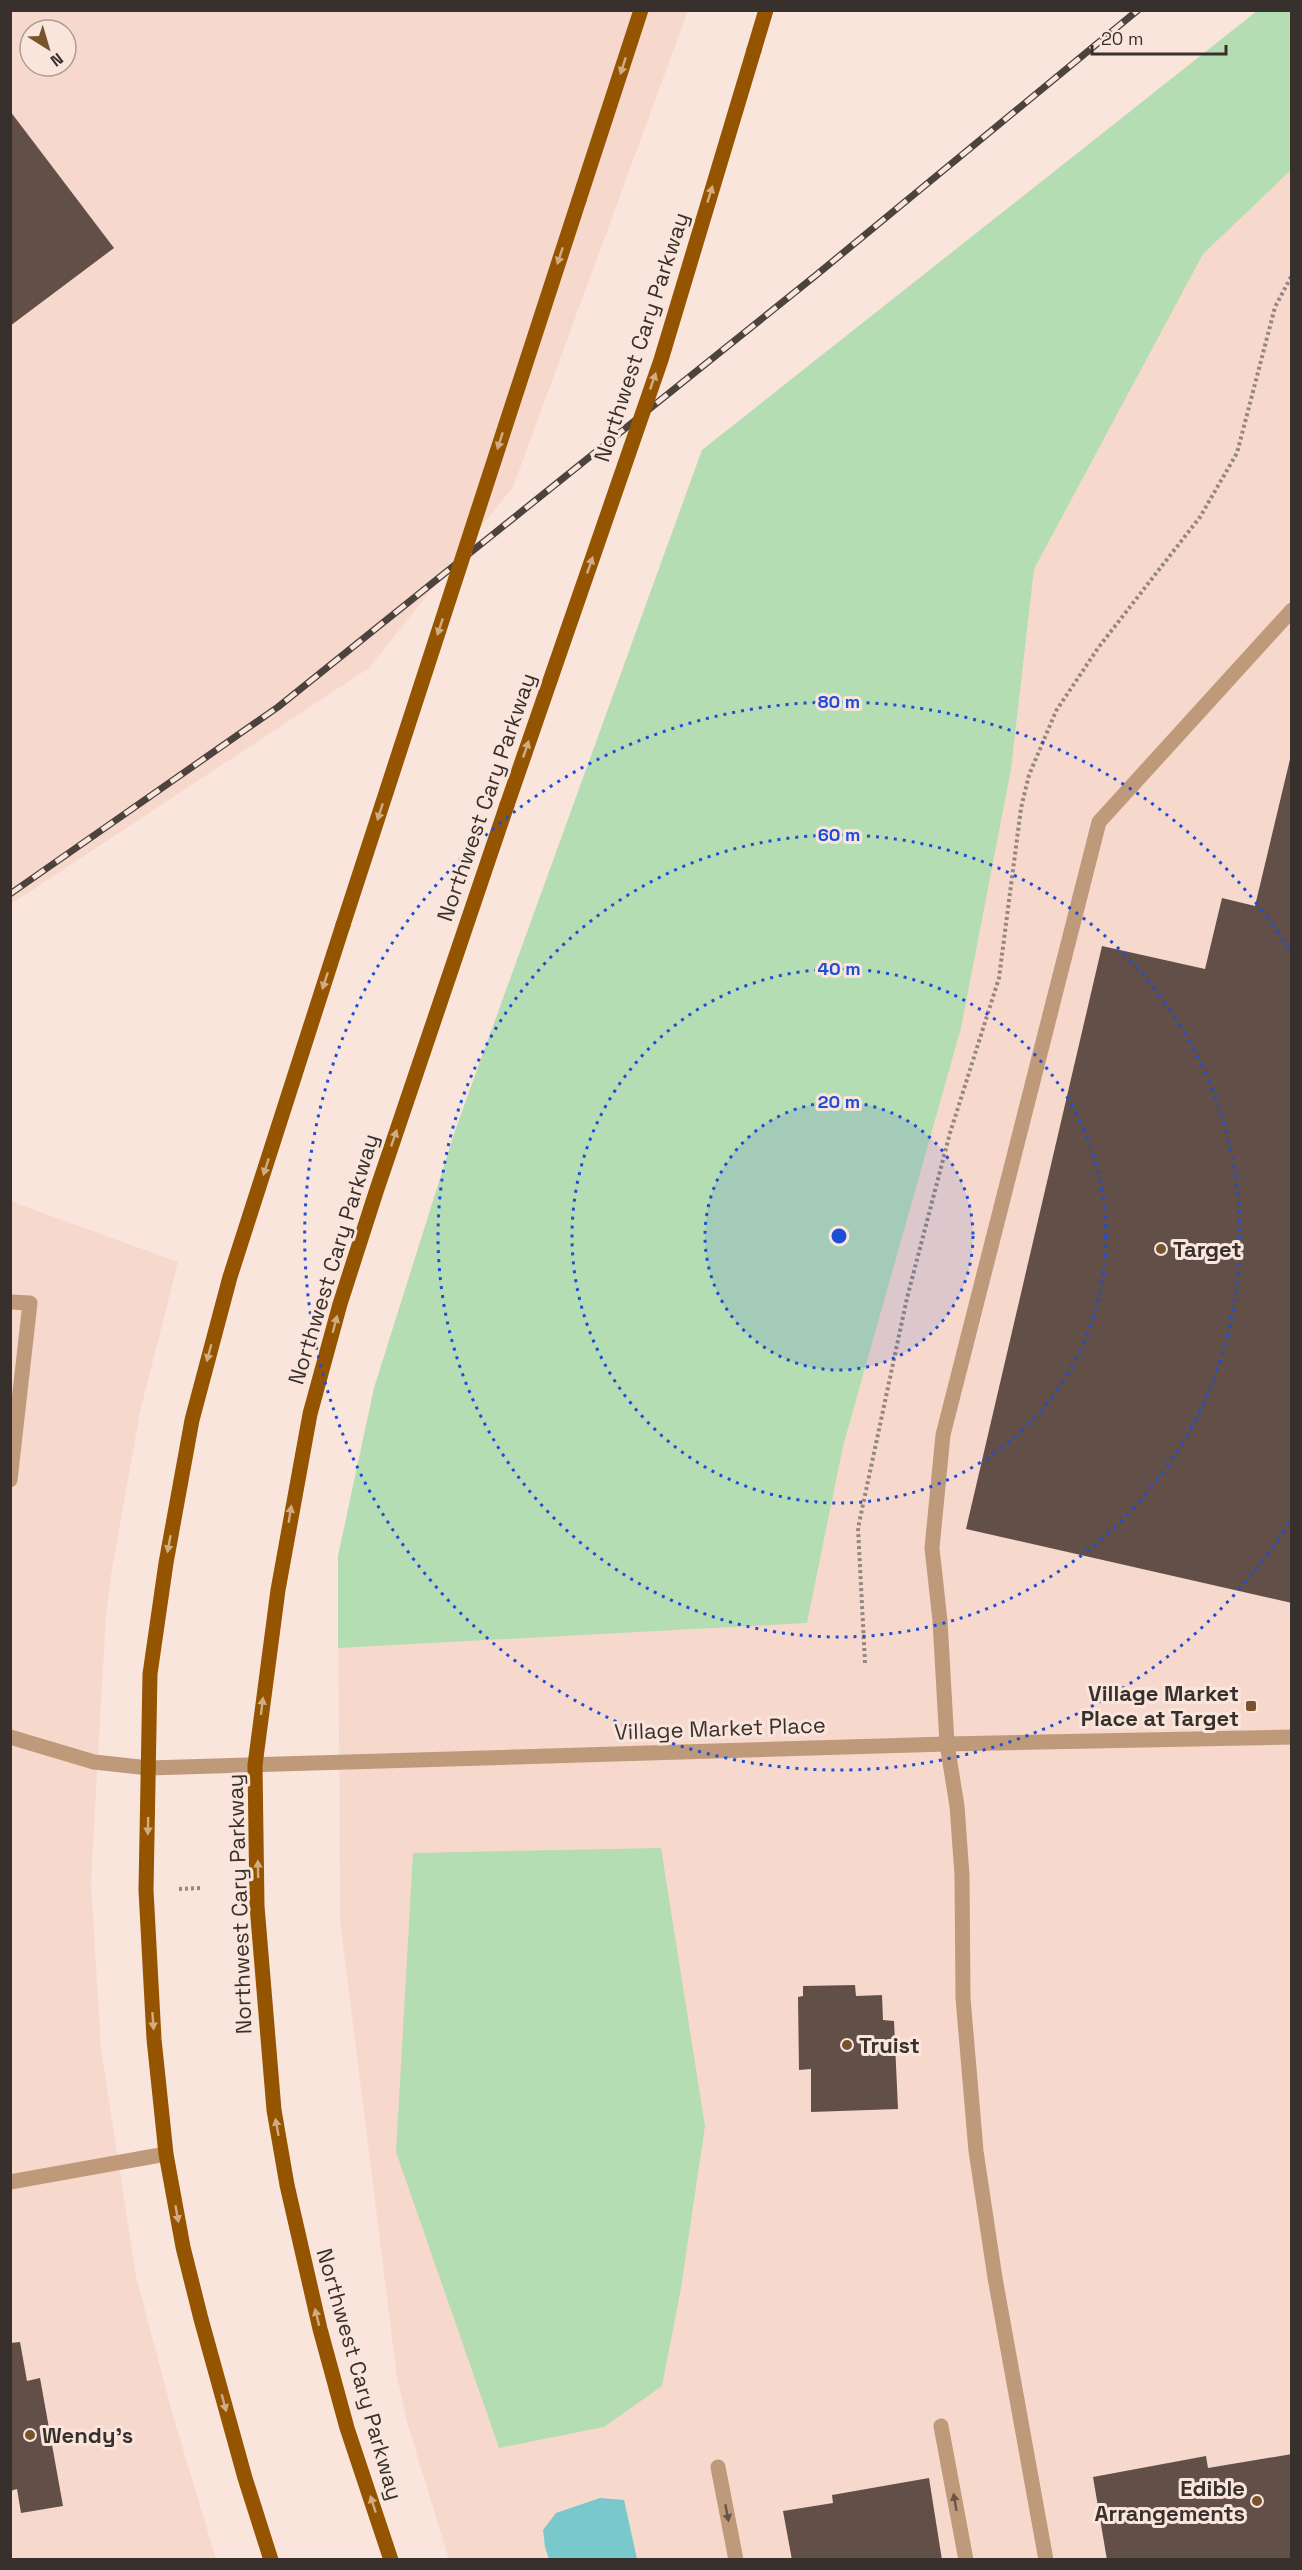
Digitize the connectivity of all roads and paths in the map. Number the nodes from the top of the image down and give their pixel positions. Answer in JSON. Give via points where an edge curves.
{"nodes":[{"id":1,"x":641,"y":10,"type":"edge"},
{"id":2,"x":766,"y":10,"type":"edge"},
{"id":3,"x":1292,"y":275,"type":"edge"},
{"id":4,"x":1292,"y":610,"type":"edge"},
{"id":5,"x":10,"y":1302,"type":"edge"},
{"id":6,"x":10,"y":1480,"type":"edge"},
{"id":7,"x":865,"y":1663,"type":"dead end"},
{"id":8,"x":10,"y":1737,"type":"edge"},
{"id":9,"x":1292,"y":1737,"type":"edge"},
{"id":10,"x":947,"y":1744,"type":"junction"},
{"id":11,"x":255,"y":1765,"type":"junction"},
{"id":12,"x":149,"y":1768,"type":"junction"},
{"id":13,"x":200,"y":1888,"type":"dead end"},
{"id":14,"x":179,"y":1889,"type":"dead end"},
{"id":15,"x":166,"y":2154,"type":"junction"},
{"id":16,"x":10,"y":2182,"type":"edge"},
{"id":17,"x":940,"y":2426,"type":"dead end"},
{"id":18,"x":718,"y":2467,"type":"dead end"},
{"id":19,"x":271,"y":2559,"type":"edge"},
{"id":20,"x":391,"y":2559,"type":"edge"},
{"id":21,"x":736,"y":2559,"type":"edge"},
{"id":22,"x":966,"y":2559,"type":"edge"},
{"id":23,"x":1046,"y":2559,"type":"edge"}],
"edges":[{"from":1,"to":12,"type":"main road","one_way":true,"bridge":true,"via":[[230,1277],[192,1420],[166,1563],[150,1674]]},
{"from":11,"to":2,"type":"main road","name":"Northwest Cary Parkway","one_way":true,"bridge":true,"via":[[282,1566],[310,1414],[340,1304],[661,360]]},
{"from":3,"to":7,"type":"path","via":[[1275,307],[1237,453],[1200,517],[1098,648],[1056,711],[1029,775],[1021,808],[999,978],[950,1132],[907,1298],[858,1528]]},
{"from":4,"to":10,"type":"street","via":[[1099,822],[943,1435],[932,1548]]},
{"from":5,"to":6,"type":"street","via":[[30,1303]]},
{"from":8,"to":12,"type":"street","name":"Village Market Place","via":[[94,1762]]},
{"from":9,"to":10,"type":"street","name":"Village Market Place"},
{"from":10,"to":11,"type":"street","name":"Village Market Place"},
{"from":10,"to":23,"type":"street","via":[[962,1875],[963,1998],[976,2151]]},
{"from":11,"to":12,"type":"street","name":"Village Market Place"},
{"from":20,"to":11,"type":"main road","name":"Northwest Cary Parkway","one_way":true,"via":[[347,2428],[320,2329],[277,2131],[258,1917]]},
{"from":12,"to":15,"type":"main road","one_way":true,"via":[[148,1941]]},
{"from":13,"to":14,"type":"path"},
{"from":15,"to":16,"type":"street"},
{"from":15,"to":19,"type":"main road","one_way":true,"via":[[201,2319]]},
{"from":22,"to":17,"type":"street","one_way":true},
{"from":18,"to":21,"type":"street","one_way":true}]}
